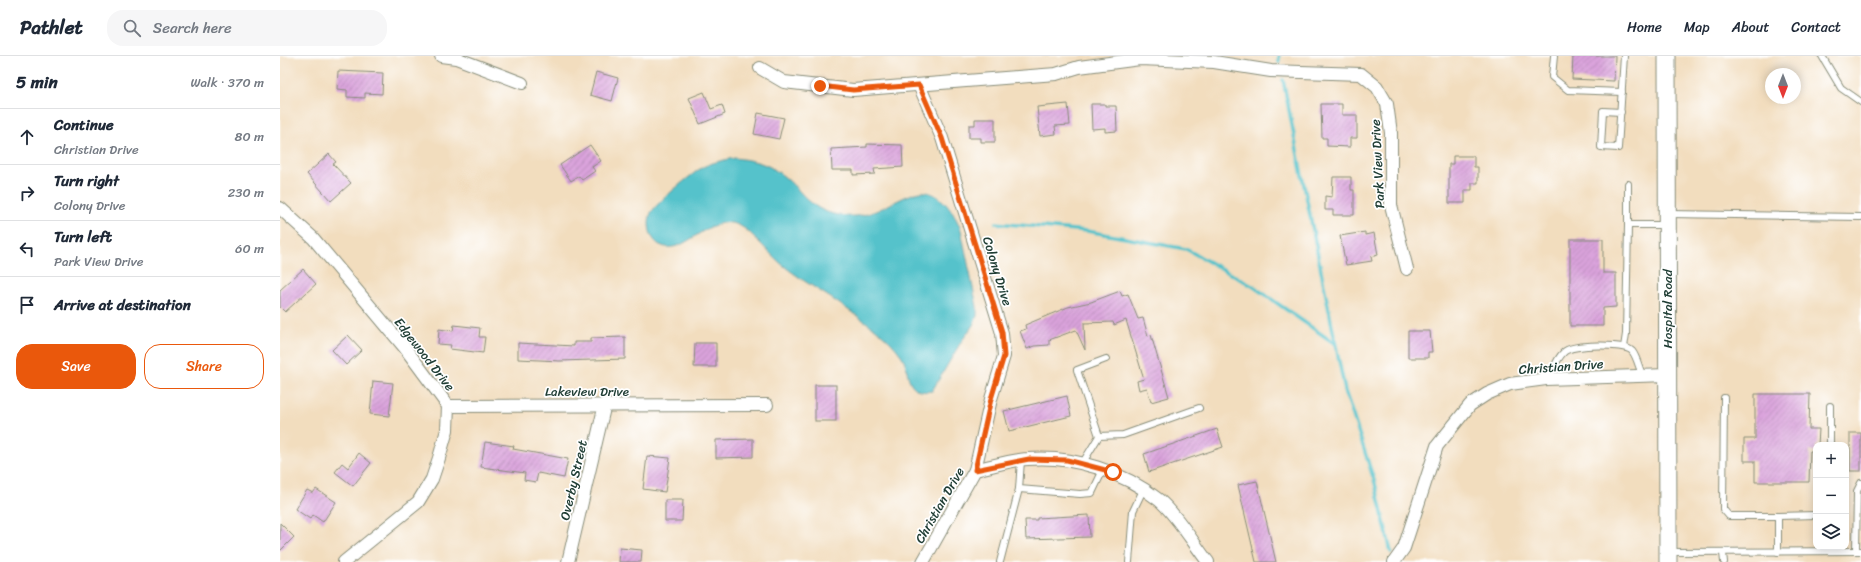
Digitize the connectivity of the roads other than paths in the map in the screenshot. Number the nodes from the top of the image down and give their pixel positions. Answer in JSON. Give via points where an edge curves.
{"nodes":[{"id":1,"x":441,"y":56,"type":"edge"},
{"id":2,"x":1554,"y":56,"type":"edge"},
{"id":3,"x":1624,"y":56,"type":"edge"},
{"id":4,"x":1667,"y":56,"type":"edge"},
{"id":5,"x":1822,"y":56,"type":"edge"},
{"id":6,"x":760,"y":68,"type":"dead end"},
{"id":7,"x":522,"y":83,"type":"dead end"},
{"id":8,"x":919,"y":85,"type":"junction"},
{"id":9,"x":1622,"y":92,"type":"junction"},
{"id":10,"x":1861,"y":102,"type":"edge"},
{"id":11,"x":1621,"y":112,"type":"junction"},
{"id":12,"x":1628,"y":184,"type":"dead end"},
{"id":13,"x":280,"y":208,"type":"edge"},
{"id":14,"x":1861,"y":217,"type":"edge"},
{"id":15,"x":1667,"y":220,"type":"junction"},
{"id":16,"x":1628,"y":225,"type":"junction"},
{"id":17,"x":1407,"y":270,"type":"dead end"},
{"id":18,"x":1624,"y":347,"type":"junction"},
{"id":19,"x":1106,"y":359,"type":"dead end"},
{"id":20,"x":1642,"y":374,"type":"junction"},
{"id":21,"x":1668,"y":374,"type":"junction"},
{"id":22,"x":1548,"y":379,"type":"junction"},
{"id":23,"x":1724,"y":398,"type":"dead end"},
{"id":24,"x":605,"y":404,"type":"junction"},
{"id":25,"x":767,"y":405,"type":"dead end"},
{"id":26,"x":448,"y":406,"type":"junction"},
{"id":27,"x":1830,"y":406,"type":"dead end"},
{"id":28,"x":1199,"y":408,"type":"dead end"},
{"id":29,"x":1099,"y":436,"type":"junction"},
{"id":30,"x":1830,"y":442,"type":"edge"},
{"id":31,"x":1021,"y":460,"type":"junction"},
{"id":32,"x":1082,"y":464,"type":"junction"},
{"id":33,"x":975,"y":470,"type":"junction"},
{"id":34,"x":1103,"y":470,"type":"junction"},
{"id":35,"x":1861,"y":483,"type":"edge"},
{"id":36,"x":1019,"y":489,"type":"junction"},
{"id":37,"x":1143,"y":490,"type":"junction"},
{"id":38,"x":1813,"y":515,"type":"edge"},
{"id":39,"x":1778,"y":516,"type":"junction"},
{"id":40,"x":1859,"y":516,"type":"edge"},
{"id":41,"x":1859,"y":551,"type":"edge"},
{"id":42,"x":1778,"y":552,"type":"junction"},
{"id":43,"x":1723,"y":553,"type":"junction"},
{"id":44,"x":1668,"y":557,"type":"edge"},
{"id":45,"x":344,"y":562,"type":"edge"},
{"id":46,"x":568,"y":562,"type":"edge"},
{"id":47,"x":923,"y":562,"type":"edge"},
{"id":48,"x":1001,"y":562,"type":"edge"},
{"id":49,"x":1129,"y":562,"type":"edge"},
{"id":50,"x":1208,"y":562,"type":"edge"},
{"id":51,"x":1394,"y":562,"type":"edge"},
{"id":52,"x":1724,"y":562,"type":"edge"}],
"edges":[{"from":1,"to":7,"type":"street","via":[[456,58]]},
{"from":2,"to":9,"type":"lane","via":[[1552,77],[1568,90]]},
{"from":3,"to":9,"type":"lane"},
{"from":4,"to":15,"type":"street","name":"Hospital Road"},
{"from":5,"to":10,"type":"lane","via":[[1841,88]]},
{"from":6,"to":8,"type":"street","name":"Park View Drive","via":[[784,82],[847,89]]},
{"from":8,"to":17,"type":"street","name":"Park View Drive","via":[[1056,74],[1079,67],[1140,59],[1214,62],[1271,70],[1361,74],[1377,86],[1387,104],[1391,133],[1392,205]]},
{"from":8,"to":33,"type":"street","name":"Colony Drive","via":[[942,138],[1002,332],[1004,356]]},
{"from":9,"to":11,"type":"lane"},
{"from":11,"to":11,"type":"lane","via":[[1618,148],[1601,147],[1603,111]]},
{"from":12,"to":16,"type":"lane"},
{"from":13,"to":26,"type":"street","name":"Edgewood Drive","via":[[318,244],[405,348]]},
{"from":14,"to":15,"type":"lane"},
{"from":15,"to":16,"type":"lane"},
{"from":15,"to":21,"type":"street","name":"Hospital Road"},
{"from":16,"to":18,"type":"lane"},
{"from":18,"to":20,"type":"lane","via":[[1632,352]]},
{"from":18,"to":22,"type":"lane","via":[[1579,346],[1564,351]]},
{"from":19,"to":29,"type":"lane","via":[[1077,370]]},
{"from":20,"to":21,"type":"street","name":"Christian Drive"},
{"from":20,"to":22,"type":"street","name":"Christian Drive"},
{"from":21,"to":44,"type":"street","name":"Hospital Road"},
{"from":22,"to":51,"type":"street","name":"Christian Drive","via":[[1510,384],[1487,394],[1470,405],[1447,432],[1437,446],[1404,548]]},
{"from":23,"to":39,"type":"lane","via":[[1723,509],[1729,516]]},
{"from":24,"to":25,"type":"street","name":"Lakeview Drive"},
{"from":24,"to":26,"type":"street","name":"Lakeview Drive"},
{"from":24,"to":46,"type":"street","name":"Overby Street"},
{"from":26,"to":45,"type":"street","name":"Edgewood Drive","via":[[447,430],[439,458],[432,479],[418,502]]},
{"from":27,"to":30,"type":"lane"},
{"from":28,"to":29,"type":"lane","via":[[1123,435]]},
{"from":29,"to":32,"type":"lane"},
{"from":31,"to":32,"type":"street","name":"Christian Drive","via":[[1067,460]]},
{"from":31,"to":33,"type":"street","name":"Christian Drive"},
{"from":31,"to":36,"type":"lane"},
{"from":32,"to":34,"type":"street","name":"Christian Drive"},
{"from":33,"to":47,"type":"street","name":"Christian Drive"},
{"from":34,"to":36,"type":"lane","via":[[1092,493]]},
{"from":34,"to":37,"type":"street","name":"Christian Drive","via":[[1113,472]]},
{"from":35,"to":40,"type":"lane","via":[[1857,491]]},
{"from":36,"to":48,"type":"lane"},
{"from":37,"to":49,"type":"lane","via":[[1132,511]]},
{"from":37,"to":50,"type":"street","name":"Christian Drive","via":[[1159,500],[1170,512]]},
{"from":38,"to":39,"type":"lane"},
{"from":39,"to":42,"type":"lane"},
{"from":40,"to":41,"type":"lane"},
{"from":41,"to":42,"type":"lane"},
{"from":42,"to":43,"type":"lane"},
{"from":43,"to":44,"type":"lane"},
{"from":43,"to":52,"type":"lane"}]}
